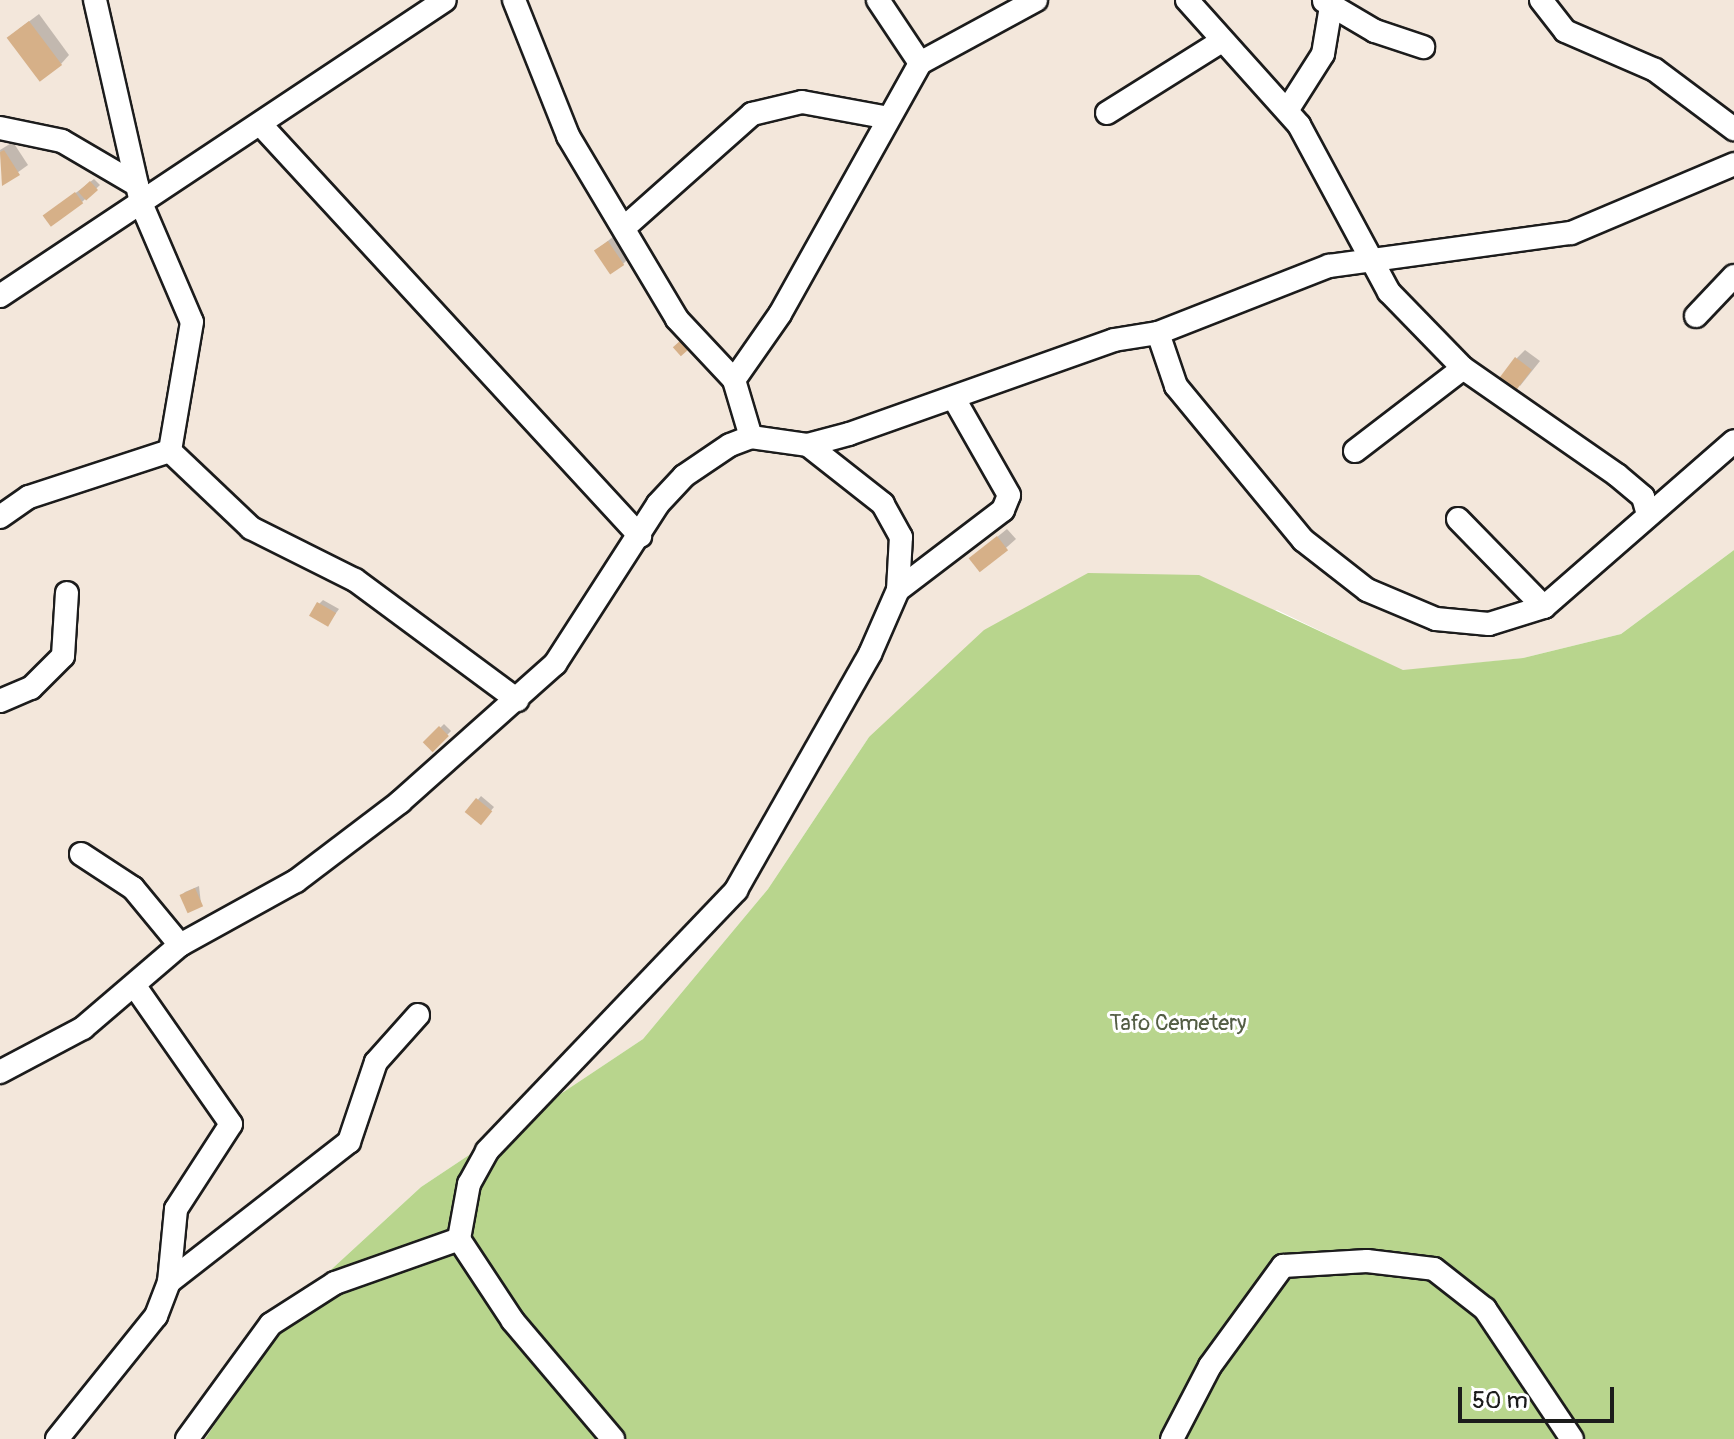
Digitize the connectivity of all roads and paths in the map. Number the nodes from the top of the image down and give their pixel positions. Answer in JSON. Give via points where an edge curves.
{"nodes":[{"id":1,"x":95,"y":0,"type":"edge"},
{"id":2,"x":445,"y":0,"type":"edge"},
{"id":3,"x":514,"y":0,"type":"edge"},
{"id":4,"x":878,"y":0,"type":"edge"},
{"id":5,"x":1036,"y":0,"type":"edge"},
{"id":6,"x":1187,"y":0,"type":"edge"},
{"id":7,"x":1541,"y":0,"type":"edge"},
{"id":8,"x":1328,"y":3,"type":"edge"},
{"id":9,"x":1222,"y":41,"type":"junction"},
{"id":10,"x":1423,"y":47,"type":"dead end"},
{"id":11,"x":920,"y":63,"type":"junction"},
{"id":12,"x":1288,"y":109,"type":"junction"},
{"id":13,"x":1107,"y":113,"type":"dead end"},
{"id":14,"x":884,"y":117,"type":"junction"},
{"id":15,"x":262,"y":126,"type":"junction"},
{"id":16,"x":0,"y":128,"type":"edge"},
{"id":17,"x":1734,"y":129,"type":"edge"},
{"id":18,"x":1734,"y":164,"type":"edge"},
{"id":19,"x":139,"y":194,"type":"junction"},
{"id":20,"x":626,"y":226,"type":"junction"},
{"id":21,"x":1370,"y":258,"type":"junction"},
{"id":22,"x":1734,"y":276,"type":"edge"},
{"id":23,"x":0,"y":296,"type":"edge"},
{"id":24,"x":1696,"y":316,"type":"dead end"},
{"id":25,"x":1158,"y":333,"type":"junction"},
{"id":26,"x":1463,"y":368,"type":"junction"},
{"id":27,"x":734,"y":380,"type":"junction"},
{"id":28,"x":956,"y":402,"type":"junction"},
{"id":29,"x":751,"y":437,"type":"junction"},
{"id":30,"x":1734,"y":441,"type":"edge"},
{"id":31,"x":808,"y":445,"type":"junction"},
{"id":32,"x":170,"y":451,"type":"junction"},
{"id":33,"x":1355,"y":451,"type":"dead end"},
{"id":34,"x":1647,"y":511,"type":"junction"},
{"id":35,"x":0,"y":517,"type":"edge"},
{"id":36,"x":1458,"y":519,"type":"dead end"},
{"id":37,"x":640,"y":536,"type":"junction"},
{"id":38,"x":898,"y":590,"type":"junction"},
{"id":39,"x":67,"y":593,"type":"dead end"},
{"id":40,"x":1544,"y":607,"type":"junction"},
{"id":41,"x":517,"y":700,"type":"junction"},
{"id":42,"x":0,"y":701,"type":"edge"},
{"id":43,"x":81,"y":854,"type":"dead end"},
{"id":44,"x":180,"y":945,"type":"junction"},
{"id":45,"x":134,"y":985,"type":"junction"},
{"id":46,"x":418,"y":1015,"type":"dead end"},
{"id":47,"x":0,"y":1072,"type":"edge"},
{"id":48,"x":459,"y":1239,"type":"junction"},
{"id":49,"x":169,"y":1282,"type":"junction"},
{"id":50,"x":57,"y":1439,"type":"edge"},
{"id":51,"x":187,"y":1439,"type":"edge"},
{"id":52,"x":613,"y":1439,"type":"edge"},
{"id":53,"x":1172,"y":1439,"type":"edge"},
{"id":54,"x":1572,"y":1439,"type":"edge"}],
"edges":[{"from":1,"to":19,"type":"street"},
{"from":2,"to":15,"type":"street"},
{"from":3,"to":20,"type":"street","via":[[546,95]]},
{"from":4,"to":11,"type":"street"},
{"from":5,"to":11,"type":"street"},
{"from":6,"to":9,"type":"street"},
{"from":7,"to":17,"type":"street","via":[[1565,31],[1655,70]]},
{"from":8,"to":10,"type":"street"},
{"from":8,"to":12,"type":"street","via":[[1323,54]]},
{"from":9,"to":12,"type":"street"},
{"from":9,"to":13,"type":"street"},
{"from":11,"to":14,"type":"street"},
{"from":12,"to":21,"type":"street"},
{"from":14,"to":20,"type":"street","via":[[802,102],[752,114]]},
{"from":14,"to":27,"type":"street","via":[[828,231]]},
{"from":15,"to":19,"type":"street"},
{"from":15,"to":37,"type":"street"},
{"from":16,"to":19,"type":"street","via":[[62,141]]},
{"from":18,"to":21,"type":"street","via":[[1644,208],[1571,233],[1500,248]]},
{"from":19,"to":23,"type":"street"},
{"from":19,"to":32,"type":"street","via":[[192,322]]},
{"from":20,"to":27,"type":"street","via":[[677,319]]},
{"from":21,"to":25,"type":"street","via":[[1279,284]]},
{"from":21,"to":26,"type":"street","via":[[1389,292]]},
{"from":22,"to":24,"type":"street"},
{"from":25,"to":28,"type":"street","via":[[1114,340]]},
{"from":25,"to":40,"type":"street","via":[[1176,386],[1250,478],[1303,540],[1367,590],[1436,619],[1489,624]]},
{"from":26,"to":33,"type":"street"},
{"from":26,"to":34,"type":"street","via":[[1617,475],[1643,497]]},
{"from":27,"to":29,"type":"street"},
{"from":28,"to":31,"type":"street"},
{"from":28,"to":38,"type":"street","via":[[1009,495],[1003,510]]},
{"from":29,"to":31,"type":"street"},
{"from":29,"to":37,"type":"street","via":[[684,476]]},
{"from":30,"to":34,"type":"street"},
{"from":31,"to":38,"type":"street","via":[[883,504],[901,537]]},
{"from":32,"to":35,"type":"street","via":[[29,497]]},
{"from":32,"to":41,"type":"street","via":[[260,535],[355,580]]},
{"from":34,"to":40,"type":"street"},
{"from":36,"to":40,"type":"street"},
{"from":37,"to":41,"type":"street","via":[[555,664]]},
{"from":38,"to":48,"type":"street","via":[[823,745],[736,890],[487,1151],[469,1184]]},
{"from":39,"to":42,"type":"street","via":[[63,656],[31,688]]},
{"from":41,"to":44,"type":"street","via":[[356,839]]},
{"from":43,"to":44,"type":"street","via":[[133,888]]},
{"from":44,"to":45,"type":"street"},
{"from":45,"to":47,"type":"street","via":[[83,1028]]},
{"from":45,"to":49,"type":"street","via":[[231,1124],[176,1209]]},
{"from":46,"to":49,"type":"street","via":[[376,1062],[349,1142]]},
{"from":48,"to":51,"type":"street","via":[[335,1283],[271,1324]]},
{"from":48,"to":52,"type":"street","via":[[513,1321]]},
{"from":49,"to":50,"type":"street","via":[[156,1316]]},
{"from":53,"to":54,"type":"street","via":[[1210,1366],[1283,1266],[1367,1261],[1434,1269],[1485,1309]]}]}
